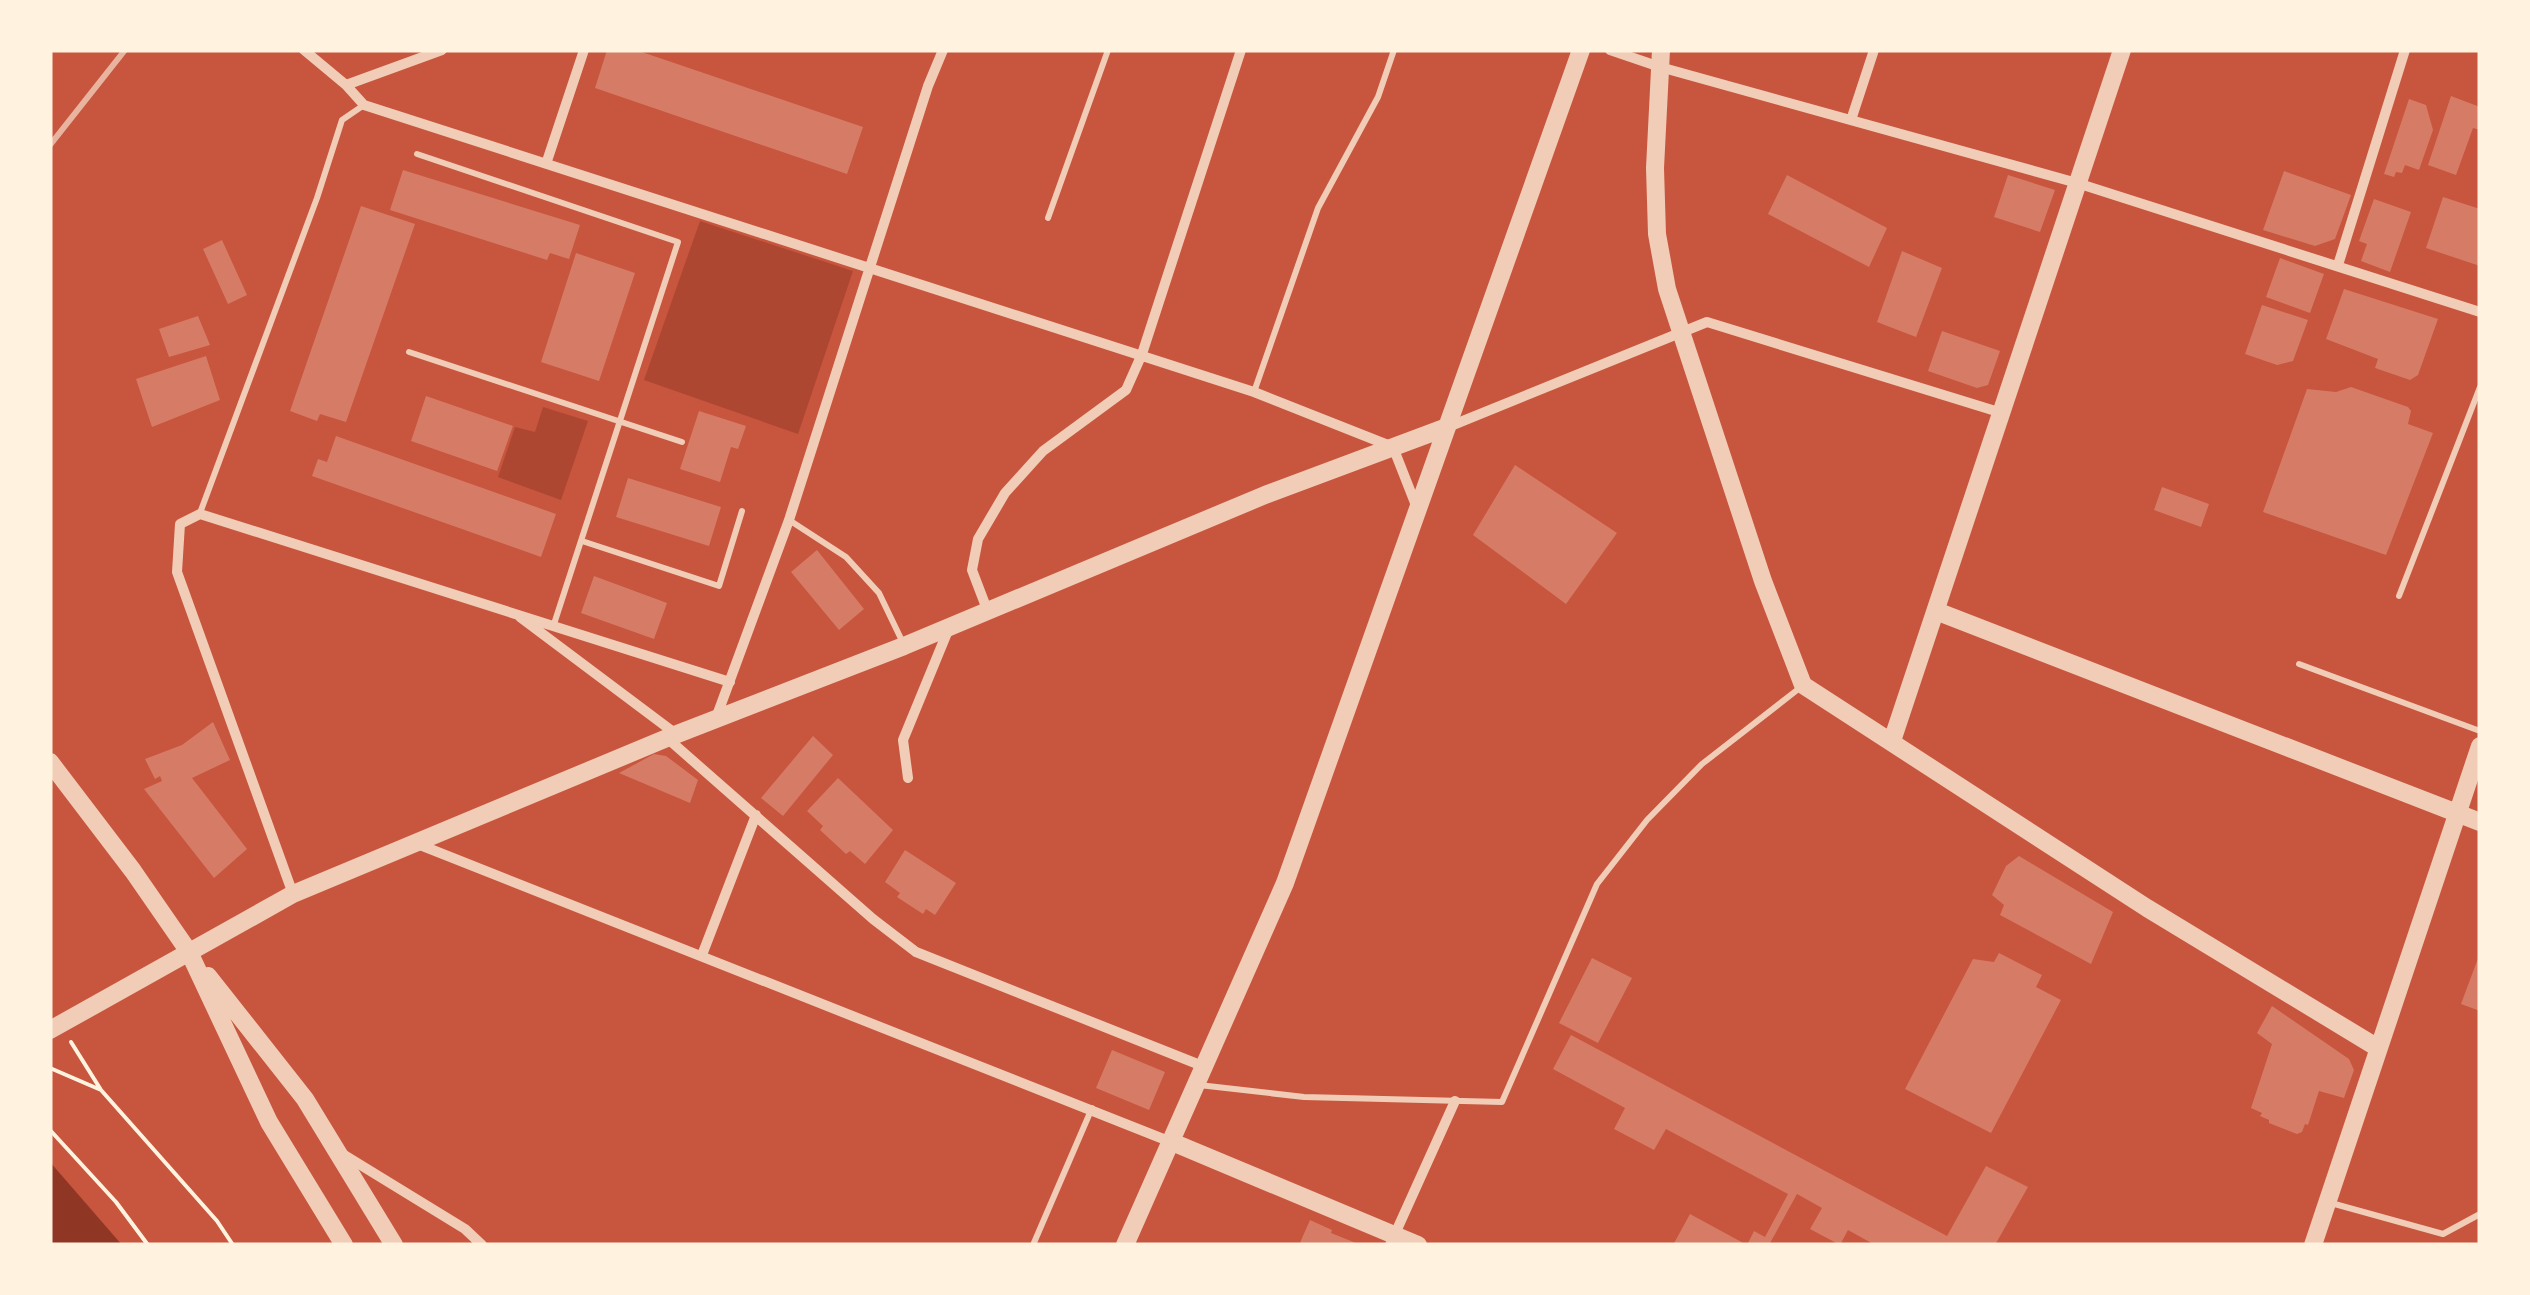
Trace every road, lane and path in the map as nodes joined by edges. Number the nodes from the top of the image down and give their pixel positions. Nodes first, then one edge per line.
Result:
1 (304, 50) edge
2 (442, 50) edge
3 (584, 50) edge
4 (943, 50) edge
5 (1108, 50) edge
6 (1241, 50) edge
7 (1394, 50) edge
8 (1582, 50) edge
9 (1610, 50) edge
10 (1874, 50) edge
11 (2122, 50) edge
12 (2405, 50) edge
13 (1660, 58) edge
14 (346, 85) junction
15 (364, 105) junction
16 (1851, 120) junction
17 (417, 154) dead end
18 (548, 162) junction
19 (2077, 183) junction
20 (1048, 218) dead end
21 (2338, 265) junction
22 (871, 267) junction
23 (2480, 312) edge
24 (1682, 334) junction
25 (409, 352) dead end
26 (1142, 354) junction
27 (2480, 387) edge
28 (1254, 392) junction
29 (2003, 413) junction
30 (621, 423) junction
31 (1447, 427) junction
32 (682, 442) dead end
33 (1393, 447) junction
34 (1417, 510) junction
35 (742, 511) dead end
36 (200, 514) junction
37 (789, 520) junction
38 (582, 541) junction
39 (2399, 596) dead end
40 (1936, 611) junction
41 (988, 612) junction
42 (515, 613) junction
43 (554, 624) junction
44 (950, 627) junction
45 (904, 646) junction
46 (2299, 664) dead end
47 (730, 682) junction
48 (1804, 685) junction
49 (716, 718) junction
50 (2480, 731) edge
51 (672, 736) junction
52 (1892, 741) junction
53 (2480, 746) edge
54 (50, 762) edge
55 (908, 778) dead end
56 (2458, 814) junction
57 (756, 815) junction
58 (2480, 822) edge
59 (416, 843) junction
60 (292, 894) junction
61 (189, 952) junction
62 (702, 955) junction
63 (55, 1027) edge
64 (2378, 1048) junction
65 (50, 1068) edge
66 (1202, 1076) junction
67 (101, 1090) junction
68 (1455, 1101) junction
69 (1092, 1108) junction
70 (50, 1130) edge
71 (1172, 1142) junction
72 (336, 1149) junction
73 (2328, 1202) junction
74 (2480, 1214) edge
75 (1392, 1240) edge
76 (148, 1245) edge
77 (233, 1245) edge
78 (344, 1245) edge
79 (394, 1245) edge
80 (482, 1245) edge
81 (1033, 1245) edge
82 (1124, 1245) edge
83 (1418, 1245) edge
84 (2313, 1245) edge

1 - 14 street
2 - 14 street
3 - 18 street
4 - 22 street
5 - 20 lane
6 - 26 street
7 - 28 lane
8 - 31 street
9 - 13 street
10 - 16 street
11 - 19 street
12 - 21 street
13 - 16 street
13 - 24 street
14 - 15 street
15 - 18 street
15 - 36 lane
16 - 19 street
17 - 30 lane
18 - 22 street
19 - 21 street
19 - 29 street
21 - 23 street
22 - 26 street
22 - 37 street
24 - 29 street
24 - 31 street
24 - 48 street
25 - 30 lane
26 - 28 street
26 - 41 street
27 - 39 lane
28 - 33 street
29 - 40 street
30 - 32 lane
30 - 38 lane
31 - 33 street
31 - 34 street
33 - 34 street
33 - 41 street
34 - 66 street
35 - 38 lane
36 - 42 street
36 - 60 street
37 - 45 lane
37 - 47 street
38 - 43 lane
40 - 52 street
40 - 56 street
41 - 44 street
42 - 43 street
42 - 51 street
43 - 47 street
44 - 45 street
44 - 55 street
45 - 49 street
46 - 50 lane
47 - 49 street
48 - 52 street
48 - 68 lane
49 - 51 street
51 - 57 street
51 - 59 street
52 - 64 street
53 - 56 street
54 - 61 street
56 - 58 street
56 - 64 street
57 - 62 street
57 - 66 street
59 - 60 street
59 - 62 street
60 - 61 street
61 - 63 street
61 - 72 street
61 - 78 street
62 - 69 street
63 - 67 path
64 - 73 street
65 - 67 path
66 - 68 lane
66 - 71 street
67 - 77 path
68 - 75 street
69 - 71 street
69 - 81 lane
70 - 76 path
71 - 75 street
71 - 82 street
72 - 79 street
72 - 80 street
73 - 74 lane
73 - 84 street
75 - 83 street

